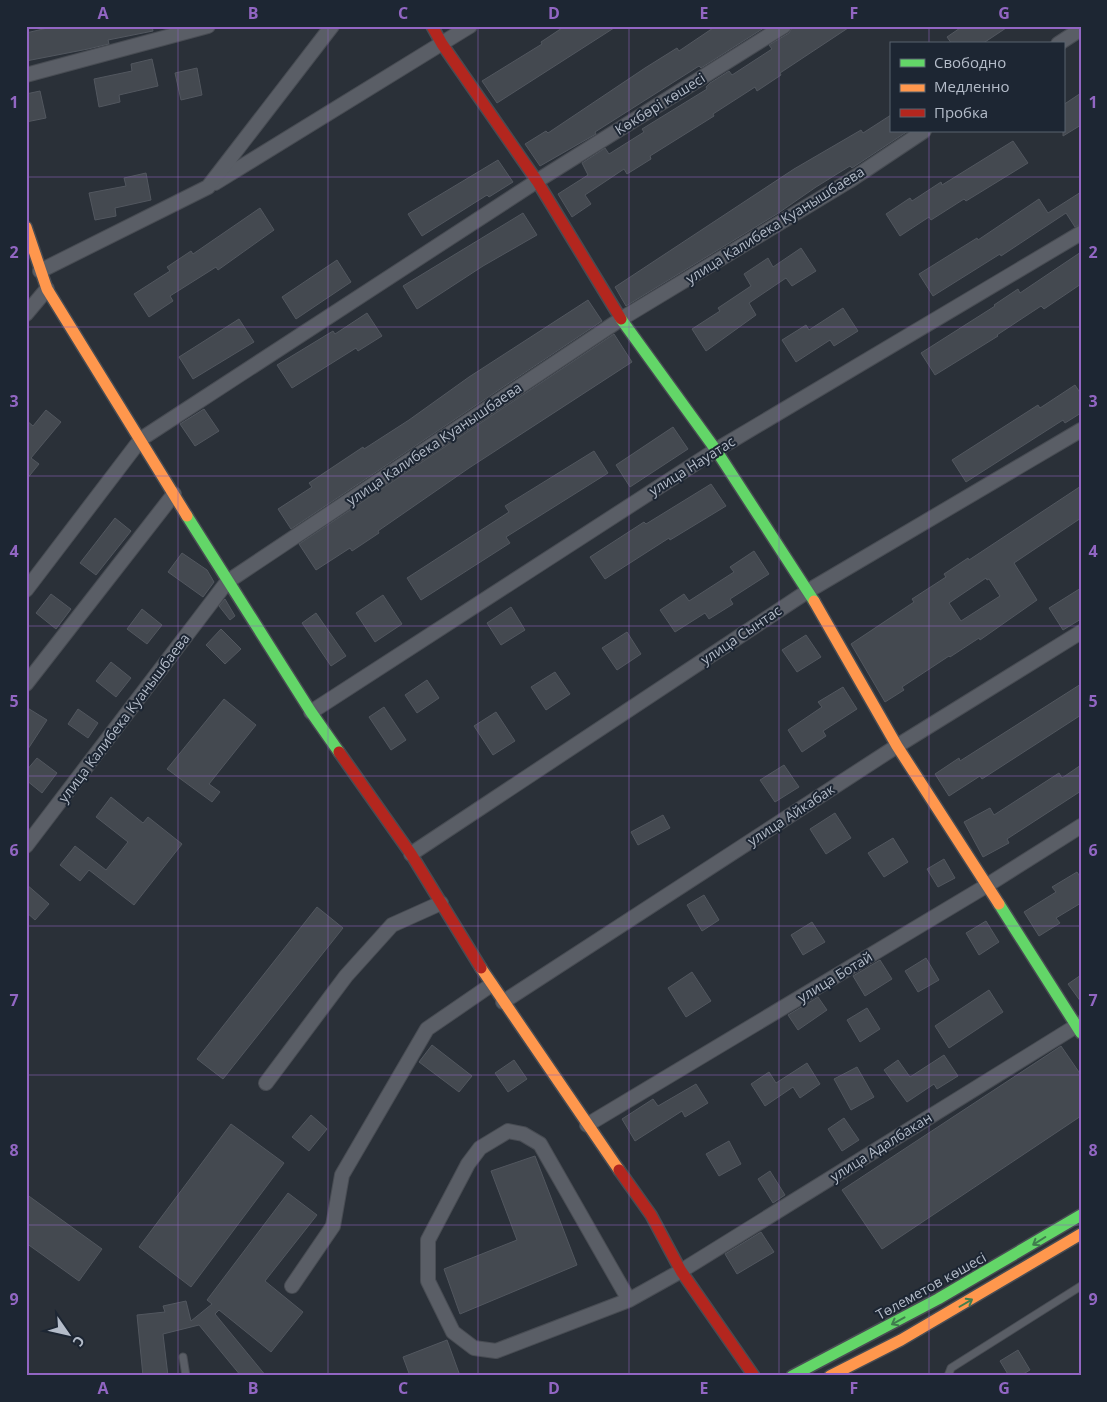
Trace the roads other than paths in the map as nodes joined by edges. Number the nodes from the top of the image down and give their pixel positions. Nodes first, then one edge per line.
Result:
1 (208, 26) edge
2 (332, 26) edge
3 (432, 26) edge
4 (470, 26) edge
5 (784, 26) edge
6 (1081, 29) edge
7 (1061, 42) edge
8 (442, 44) junction
9 (26, 75) edge
10 (922, 132) edge
11 (537, 181) junction
12 (208, 188) junction
13 (26, 227) edge
14 (1081, 233) edge
15 (31, 258) edge
16 (40, 270) junction
17 (47, 289) junction
18 (26, 314) edge
19 (621, 319) junction
20 (1081, 430) edge
21 (141, 439) junction
22 (716, 450) junction
23 (174, 494) junction
24 (227, 582) junction
25 (26, 590) edge
26 (808, 591) junction
27 (1081, 632) edge
28 (26, 684) edge
29 (311, 712) junction
30 (897, 746) junction
31 (1081, 826) edge
32 (26, 846) edge
33 (411, 854) junction
34 (986, 886) junction
35 (441, 903) junction
36 (491, 985) junction
37 (503, 1002) junction
38 (1079, 1028) edge
39 (266, 1083) dead end
40 (587, 1125) junction
41 (1081, 1215) edge
42 (1081, 1234) edge
43 (681, 1271) junction
44 (292, 1286) dead end
45 (1081, 1286) edge
46 (630, 1300) junction
47 (183, 1357) dead end
48 (186, 1376) edge
49 (754, 1376) edge
50 (792, 1376) edge
51 (830, 1376) edge
52 (948, 1376) edge

1 - 9 street
2 - 12 street
3 - 8 street
4 - 8 street
5 - 11 street, Көкбөрі көшесі
6 - 7 street
8 - 11 street
8 - 12 street
10 - 19 street, улица Калибека Куанышбаева
11 - 19 street
11 - 21 street, Көкбөрі көшесі
12 - 16 street
13 - 15 street
14 - 22 street, улица Науатас
15 - 16 street
16 - 17 street
17 - 18 street
17 - 21 street
19 - 22 street
19 - 24 street, улица Калибека Куанышбаева
20 - 26 street, улица Сынтас
21 - 23 street
21 - 25 street, Көкбөрі көшесі
22 - 26 street
22 - 29 street, улица Науатас
23 - 24 street
23 - 28 street
24 - 29 street
24 - 32 street, улица Калибека Куанышбаева
26 - 30 street
26 - 33 street, улица Сынтас
27 - 30 street, улица Айкабак
29 - 33 street
30 - 34 street
30 - 37 street, улица Айкабак
31 - 34 street, улица Ботай
33 - 35 street
34 - 38 street
34 - 40 street, улица Ботай
35 - 36 street
35 - 39 street
36 - 37 street
36 - 44 street
37 - 40 street
38 - 43 street, улица Адалбакан
40 - 43 street
41 -> 50 street, Төлеметов көшесі
51 -> 42 street
43 - 46 street, улица Адалбакан
43 - 49 street
45 - 52 lane
46 - 46 street, улица Адалбакан
47 - 48 lane

